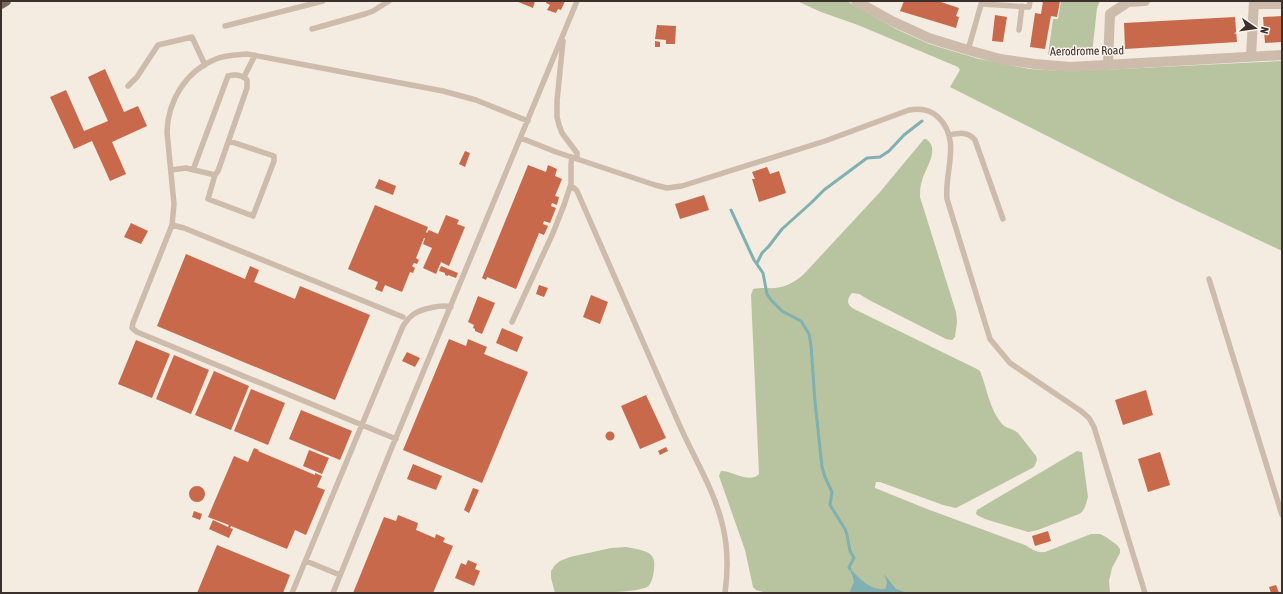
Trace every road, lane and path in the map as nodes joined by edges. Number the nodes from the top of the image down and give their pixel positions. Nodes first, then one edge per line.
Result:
1 (6, 1) edge
2 (323, 1) edge
3 (389, 1) edge
4 (577, 1) edge
5 (856, 1) edge
6 (1030, 1) edge
7 (1145, 1) edge
8 (1254, 2) edge
9 (1, 3) edge
10 (982, 3) edge
11 (1282, 4) edge
12 (1022, 6) junction
13 (224, 26) dead end
14 (312, 30) dead end
15 (1020, 30) dead end
16 (565, 31) junction
17 (968, 50) junction
18 (1282, 54) edge
19 (255, 55) junction
20 (1251, 56) junction
21 (1108, 64) junction
22 (204, 65) junction
23 (244, 77) junction
24 (128, 86) dead end
25 (528, 121) junction
26 (949, 136) junction
27 (521, 138) junction
28 (229, 141) junction
29 (575, 158) junction
30 (171, 170) junction
31 (193, 170) junction
32 (215, 175) junction
33 (570, 187) junction
34 (1003, 219) dead end
35 (172, 225) junction
36 (1209, 279) dead end
37 (451, 307) junction
38 (403, 317) dead end
39 (512, 322) dead end
40 (362, 425) junction
41 (396, 439) junction
42 (1282, 514) edge
43 (306, 561) junction
44 (340, 575) junction
45 (292, 593) edge
46 (333, 593) edge
47 (725, 593) edge
48 (1146, 593) edge

1 - 9 main road
2 - 13 lane
3 - 14 lane
4 - 16 lane
5 - 17 street, Aerodrome Road
6 - 12 lane
7 - 21 street
8 - 11 street
8 - 20 street
10 - 12 lane
10 - 17 lane
12 - 15 lane
16 - 25 lane
16 - 29 lane
17 - 21 street, Aerodrome Road
18 - 20 street, Aerodrome Road
19 - 22 lane
19 - 23 lane
19 - 25 lane
20 - 21 street, Aerodrome Road
22 - 24 lane
22 - 30 lane
23 - 28 lane
23 - 31 lane
25 - 27 lane
26 - 29 lane
26 - 34 lane
26 - 48 lane
27 - 29 lane
27 - 37 lane
28 - 32 lane
28 - 32 lane
29 - 33 lane
30 - 31 lane
30 - 35 lane
31 - 32 lane
33 - 39 lane
33 - 47 lane
35 - 38 lane
35 - 40 lane
36 - 42 lane
37 - 40 lane
37 - 41 lane
40 - 41 lane
40 - 43 lane
41 - 44 lane
43 - 44 lane
43 - 45 lane
44 - 46 lane

